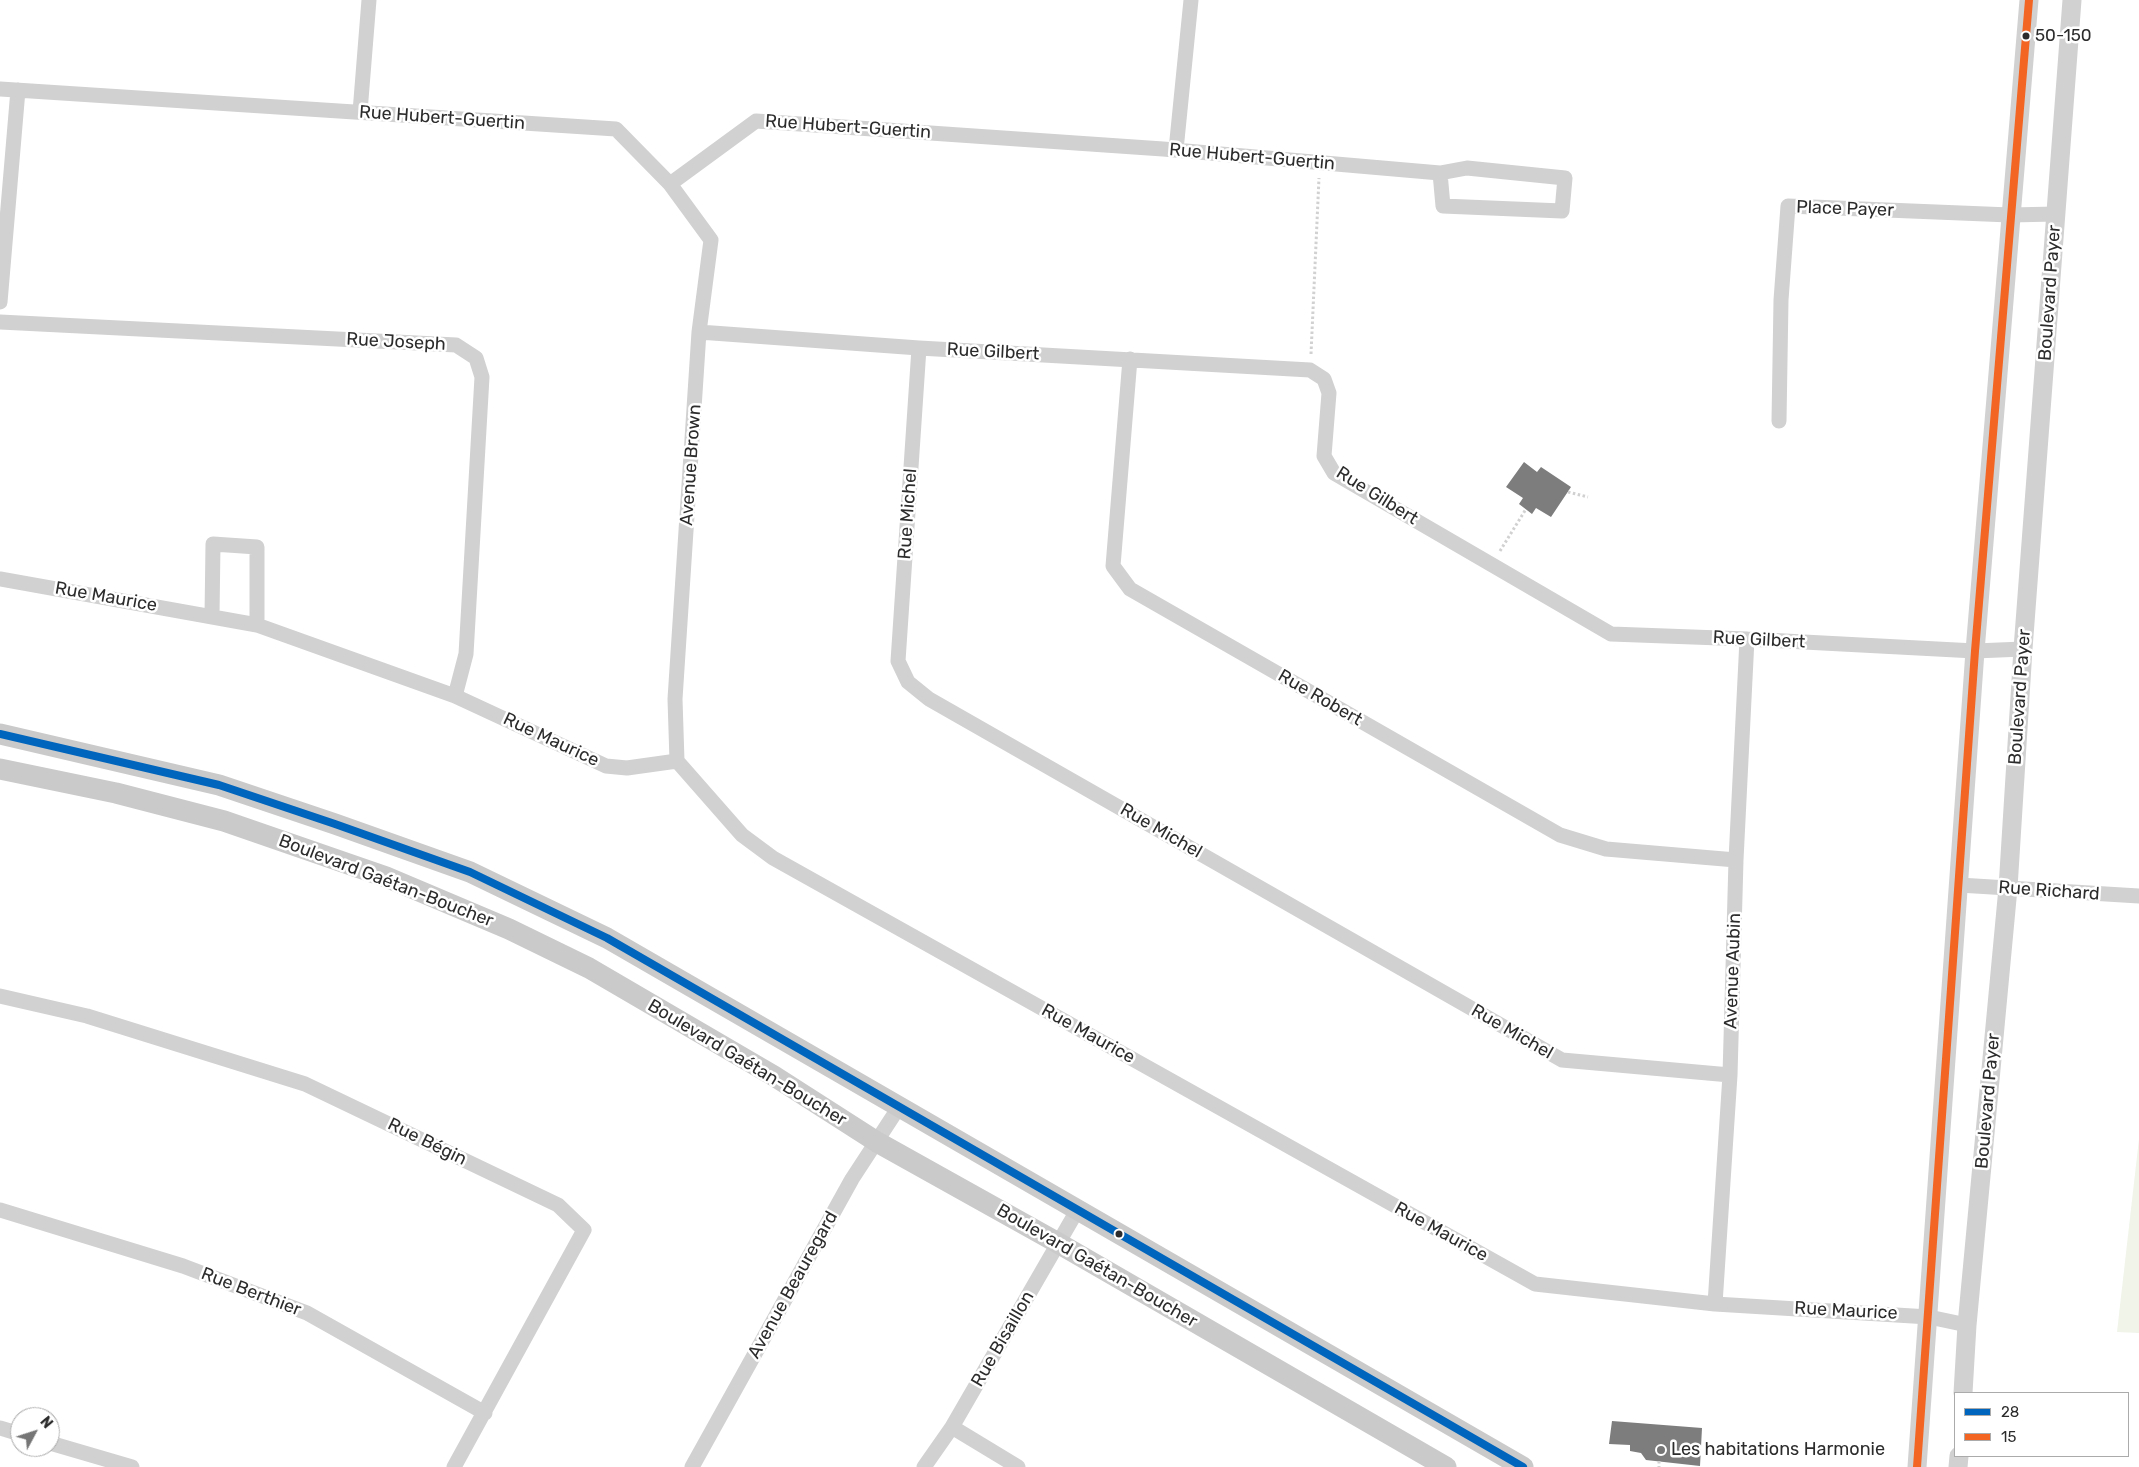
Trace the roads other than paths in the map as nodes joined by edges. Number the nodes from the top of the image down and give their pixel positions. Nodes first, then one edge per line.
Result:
1 (369, 0) edge
2 (1190, 0) edge
3 (2029, 0) edge
4 (2072, 0) edge
5 (0, 89) edge
6 (18, 90) junction
7 (360, 112) junction
8 (1176, 150) junction
9 (1440, 173) junction
10 (670, 184) junction
11 (2056, 214) junction
12 (2010, 215) junction
13 (0, 302) edge
14 (0, 322) edge
15 (700, 332) junction
16 (919, 348) junction
17 (1130, 359) junction
18 (1779, 421) dead end
19 (0, 579) edge
20 (212, 616) junction
21 (257, 625) junction
22 (1748, 639) junction
23 (2023, 649) junction
24 (1975, 651) junction
25 (455, 696) junction
26 (0, 734) edge
27 (678, 761) junction
28 (0, 769) edge
29 (1736, 860) junction
30 (1959, 886) junction
31 (2008, 888) junction
32 (2139, 896) edge
33 (0, 996) edge
34 (1730, 1075) junction
35 (900, 1107) junction
36 (876, 1142) junction
37 (1078, 1209) junction
38 (0, 1210) edge
39 (1058, 1243) junction
40 (1715, 1304) junction
41 (1929, 1317) junction
42 (1966, 1325) junction
43 (1963, 1392) edge
44 (485, 1413) junction
45 (952, 1427) junction
46 (60, 1446) edge
47 (132, 1467) edge
48 (454, 1467) edge
49 (692, 1467) edge
50 (924, 1467) edge
51 (1018, 1467) edge
52 (1446, 1467) edge
53 (1523, 1467) edge
54 (1917, 1467) edge

1 - 7 street
2 - 8 street
3 - 12 street
4 - 11 street, Boulevard Payer
5 - 6 street, Rue Hubert-Guertin
6 - 7 street, Rue Hubert-Guertin
6 - 13 street
7 - 10 street, Rue Hubert-Guertin
8 - 9 street, Rue Hubert-Guertin
8 - 10 street, Rue Hubert-Guertin
9 - 9 street, Rue Hubert-Guertin
10 - 15 street, Avenue Brown
11 - 12 street, Place Payer
11 - 23 street, Boulevard Payer
12 - 18 street, Place Payer
12 - 24 street
14 - 25 street, Rue Joseph
15 - 16 street, Rue Gilbert
15 - 27 street, Avenue Brown
16 - 17 street, Rue Gilbert
16 - 34 street, Rue Michel
17 - 22 street, Rue Gilbert
17 - 29 street, Rue Robert
19 - 20 street, Rue Maurice
20 - 21 street, Rue Maurice
20 - 21 street
21 - 25 street, Rue Maurice
22 - 24 street, Rue Gilbert
22 - 29 street, Avenue Aubin
23 - 24 street, Rue Gilbert
23 - 31 street, Boulevard Payer
24 - 30 street
25 - 27 street, Rue Maurice
26 - 35 main road, Boulevard Gaétan-Boucher
27 - 40 street, Rue Maurice
28 - 36 main road, Boulevard Gaétan-Boucher
29 - 34 street, Avenue Aubin
30 - 31 street, Rue Richard
30 - 41 street
31 - 32 street, Rue Richard
31 - 42 street, Boulevard Payer
33 - 44 street, Rue Bégin
34 - 40 street, Avenue Aubin
35 - 36 street, Avenue Beauregard
35 - 37 main road, Boulevard Gaétan-Boucher
36 - 39 main road, Boulevard Gaétan-Boucher
36 - 49 street, Avenue Beauregard
37 - 39 street, Rue Bisaillon
37 - 53 main road, Boulevard Gaétan-Boucher
38 - 44 street, Rue Berthier
39 - 45 street, Rue Bisaillon
39 - 52 main road, Boulevard Gaétan-Boucher
40 - 41 street, Rue Maurice
41 - 42 street, Rue Maurice
41 - 54 street
42 - 43 street, Boulevard Payer
44 - 48 street, Rue Bégin
45 - 50 street, Rue Bisaillon
45 - 51 street
46 - 47 street

